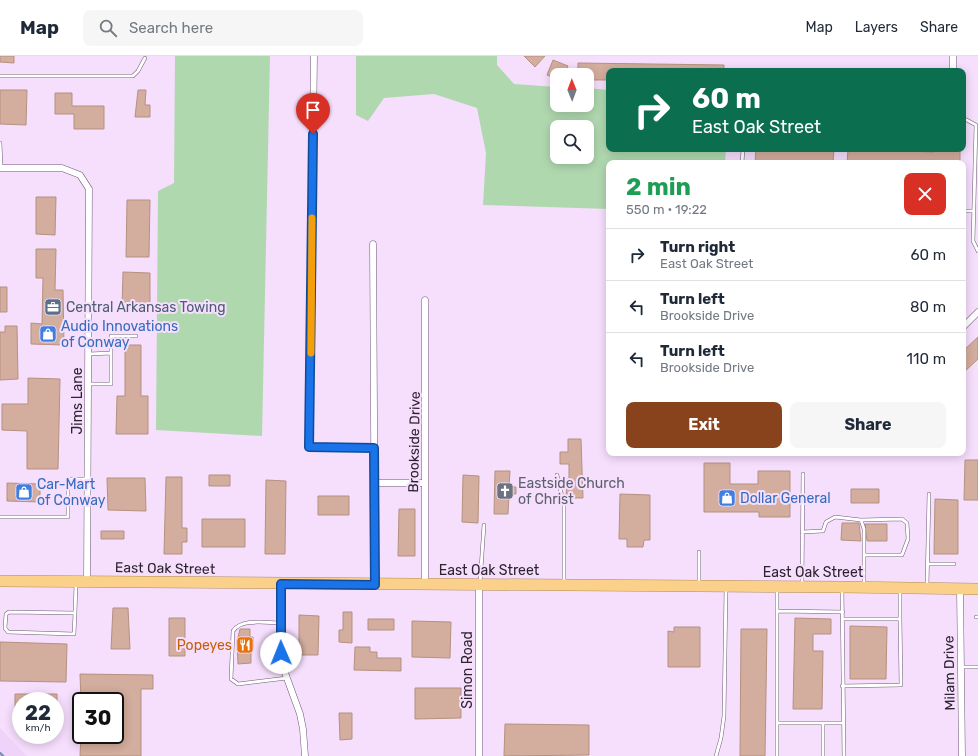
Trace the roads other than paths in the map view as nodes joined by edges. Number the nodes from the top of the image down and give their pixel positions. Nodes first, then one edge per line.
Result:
1 (314, 56) edge
2 (954, 56) edge
3 (145, 58) dead end
4 (954, 68) edge
5 (0, 76) edge
6 (966, 120) edge
7 (0, 143) edge
8 (0, 168) edge
9 (966, 211) edge
10 (974, 212) junction
11 (373, 244) dead end
12 (978, 251) edge
13 (425, 300) dead end
14 (978, 312) edge
15 (966, 324) edge
16 (136, 336) dead end
17 (111, 353) junction
18 (89, 354) junction
19 (89, 384) junction
20 (374, 448) junction
21 (804, 474) dead end
22 (557, 475) dead end
23 (89, 479) junction
24 (374, 483) junction
25 (425, 483) junction
26 (929, 494) dead end
27 (0, 517) edge
28 (861, 520) junction
29 (484, 525) dead end
30 (802, 532) junction
31 (699, 552) dead end
32 (864, 555) junction
33 (927, 564) junction
34 (954, 564) dead end
35 (0, 581) edge
36 (82, 582) junction
37 (281, 584) junction
38 (479, 584) junction
39 (375, 585) junction
40 (425, 585) junction
41 (564, 585) junction
42 (699, 586) junction
43 (726, 586) junction
44 (802, 586) junction
45 (842, 586) junction
46 (777, 587) junction
47 (864, 587) junction
48 (900, 588) junction
49 (927, 588) junction
50 (960, 589) junction
51 (978, 589) edge
52 (777, 611) junction
53 (843, 612) junction
54 (75, 613) junction
55 (900, 619) junction
56 (843, 620) junction
57 (281, 623) junction
58 (961, 667) junction
59 (978, 667) edge
60 (287, 678) junction
61 (842, 686) junction
62 (776, 723) junction
63 (823, 723) junction
64 (843, 723) junction
65 (305, 756) edge
66 (479, 756) edge
67 (716, 756) edge
68 (777, 756) edge
69 (823, 756) edge
70 (844, 756) edge
71 (962, 756) edge

1 - 20 street
2 - 4 street
3 - 5 lane
6 - 10 lane
7 - 8 lane
8 - 18 street, Jims Lane
9 - 10 lane
10 - 12 lane
11 - 20 street
13 - 25 street, Brookside Drive
14 - 15 street
16 - 17 lane
17 - 18 lane
17 - 19 lane
18 - 19 street, Jims Lane
19 - 23 street, Jims Lane
20 - 24 street
21 - 30 lane
22 - 41 lane
23 - 27 lane
23 - 36 street, Jims Lane
24 - 25 street
24 - 39 street
25 - 40 street, Brookside Drive
26 - 33 lane
28 - 30 lane
28 - 32 lane
28 - 32 lane
29 - 38 lane
30 - 44 lane
31 - 42 lane
32 - 47 lane
33 - 34 lane
33 - 49 lane
35 - 36 highway, East Oak Street
36 - 37 highway, East Oak Street
36 - 54 lane
37 - 39 highway, East Oak Street
37 - 57 street
38 - 40 highway, East Oak Street
38 - 41 highway, East Oak Street
38 - 66 street, Simon Road
39 - 40 highway, East Oak Street
41 - 42 highway, East Oak Street
42 - 43 highway, East Oak Street
43 - 46 highway, East Oak Street
43 - 67 lane
44 - 45 highway, East Oak Street
44 - 46 highway, East Oak Street
45 - 47 highway, East Oak Street
45 - 53 lane
46 - 52 lane
47 - 48 highway, East Oak Street
48 - 49 highway, East Oak Street
48 - 55 lane
49 - 50 highway, East Oak Street
50 - 51 highway, East Oak Street
50 - 58 street, Milam Drive
52 - 53 lane
52 - 62 lane
53 - 56 lane
54 - 54 lane
55 - 56 lane
55 - 61 lane
56 - 61 lane
57 - 60 street
57 - 60 lane
58 - 59 lane
58 - 71 street, Milam Drive
60 - 65 street
61 - 64 lane
62 - 63 lane
62 - 68 lane
63 - 64 lane
63 - 69 lane
64 - 70 lane

